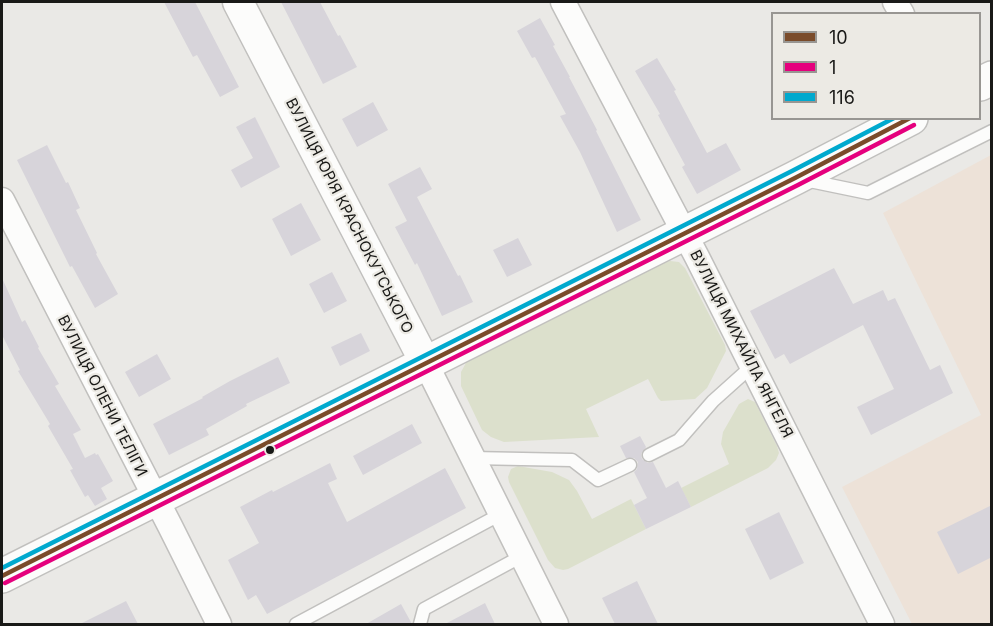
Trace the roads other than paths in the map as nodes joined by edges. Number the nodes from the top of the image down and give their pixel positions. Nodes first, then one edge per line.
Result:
1 (238, 2) edge
2 (563, 2) edge
3 (907, 120) edge
4 (992, 132) edge
5 (795, 178) junction
6 (2, 200) edge
7 (684, 233) junction
8 (426, 364) junction
9 (752, 366) junction
10 (649, 455) dead end
11 (472, 458) junction
12 (630, 465) dead end
13 (155, 499) junction
14 (501, 514) junction
15 (522, 556) junction
16 (2, 576) edge
17 (219, 624) edge
18 (296, 624) edge
19 (420, 624) edge
20 (556, 624) edge
21 (882, 624) edge

1 - 8 street, ВУЛИЦЯ ЮРІЯ КРАСНОКУТСЬКОГО
2 - 7 street, ВУЛИЦЯ МИХАЙЛА ЯНГЕЛЯ
3 - 5 main road
4 - 5 lane
5 - 7 main road
6 - 13 street, ВУЛИЦЯ ОЛЕНИ ТЕЛІГИ
7 - 8 main road
7 - 9 street, ВУЛИЦЯ МИХАЙЛА ЯНГЕЛЯ
8 - 11 street, ВУЛИЦЯ ЮРІЯ КРАСНОКУТСЬКОГО
8 - 13 main road
9 - 10 lane
9 - 21 street, ВУЛИЦЯ МИХАЙЛА ЯНГЕЛЯ
11 - 12 lane
11 - 14 street, ВУЛИЦЯ ЮРІЯ КРАСНОКУТСЬКОГО
13 - 16 main road
13 - 17 street, ВУЛИЦЯ ОЛЕНИ ТЕЛІГИ
14 - 15 street, ВУЛИЦЯ ЮРІЯ КРАСНОКУТСЬКОГО
14 - 18 lane
15 - 19 lane
15 - 20 street, ВУЛИЦЯ ЮРІЯ КРАСНОКУТСЬКОГО

